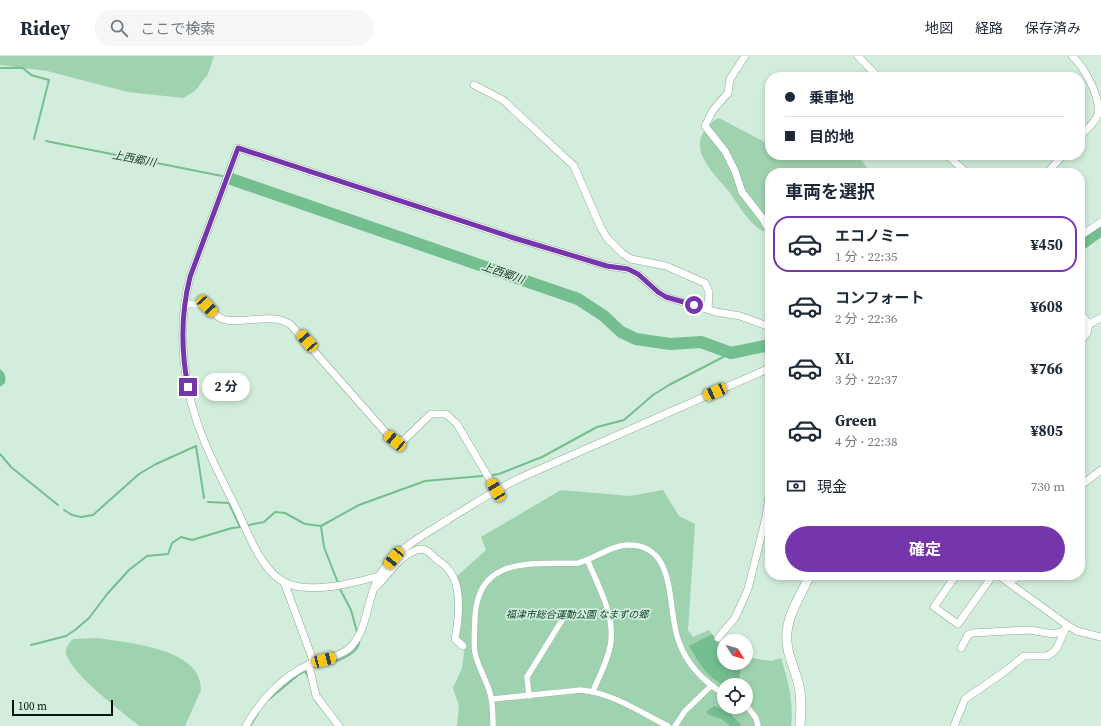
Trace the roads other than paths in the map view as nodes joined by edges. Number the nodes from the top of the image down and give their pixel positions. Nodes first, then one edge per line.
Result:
1 (745, 56) edge
2 (858, 56) edge
3 (1072, 56) edge
4 (873, 72) edge
5 (474, 85) dead end
6 (1099, 106) edge
7 (1085, 130) edge
8 (953, 160) edge
9 (1059, 160) edge
10 (961, 168) edge
11 (1051, 168) edge
12 (1101, 222) edge
13 (765, 223) edge
14 (1085, 233) edge
15 (185, 304) junction
16 (708, 309) junction
17 (1101, 318) edge
18 (1085, 319) edge
19 (1089, 324) junction
20 (765, 325) edge
21 (1085, 336) edge
22 (765, 370) edge
23 (1101, 470) edge
24 (1085, 482) edge
25 (496, 490) junction
26 (765, 521) edge
27 (588, 561) junction
28 (379, 576) junction
29 (808, 580) edge
30 (953, 580) edge
31 (989, 580) edge
32 (1005, 580) edge
33 (1012, 580) edge
34 (284, 582) junction
35 (1008, 582) junction
36 (374, 590) junction
37 (567, 612) dead end
38 (1067, 625) junction
39 (1063, 631) junction
40 (721, 634) edge
41 (1101, 637) edge
42 (463, 646) dead end
43 (961, 648) dead end
44 (311, 664) junction
45 (711, 686) junction
46 (717, 690) edge
47 (593, 691) junction
48 (529, 696) junction
49 (492, 700) junction
50 (753, 714) edge
51 (246, 726) edge
52 (339, 726) edge
53 (493, 726) edge
54 (668, 726) edge
55 (675, 726) edge
56 (758, 726) edge
57 (800, 726) edge
58 (954, 726) edge

1 - 13 street
2 - 4 street
3 - 6 street
5 - 16 street
6 - 7 street
8 - 10 street
9 - 11 street
12 - 14 street
15 - 16 street
15 - 25 street
15 - 34 street
16 - 20 street
17 - 19 street
18 - 19 street
19 - 21 street
22 - 25 street
23 - 24 street
25 - 28 street
26 - 40 street
27 - 45 street
27 - 47 street
27 - 49 street
28 - 34 street
28 - 36 street
29 - 57 street
30 - 31 street
32 - 35 street
33 - 35 street
34 - 44 street
35 - 38 street
36 - 42 street
36 - 44 street
37 - 48 street
38 - 39 street
38 - 41 street
39 - 43 street
39 - 58 street
44 - 51 street
44 - 52 street
45 - 46 street
45 - 55 street
47 - 48 street
47 - 54 street
48 - 49 street
49 - 53 street
50 - 56 street

